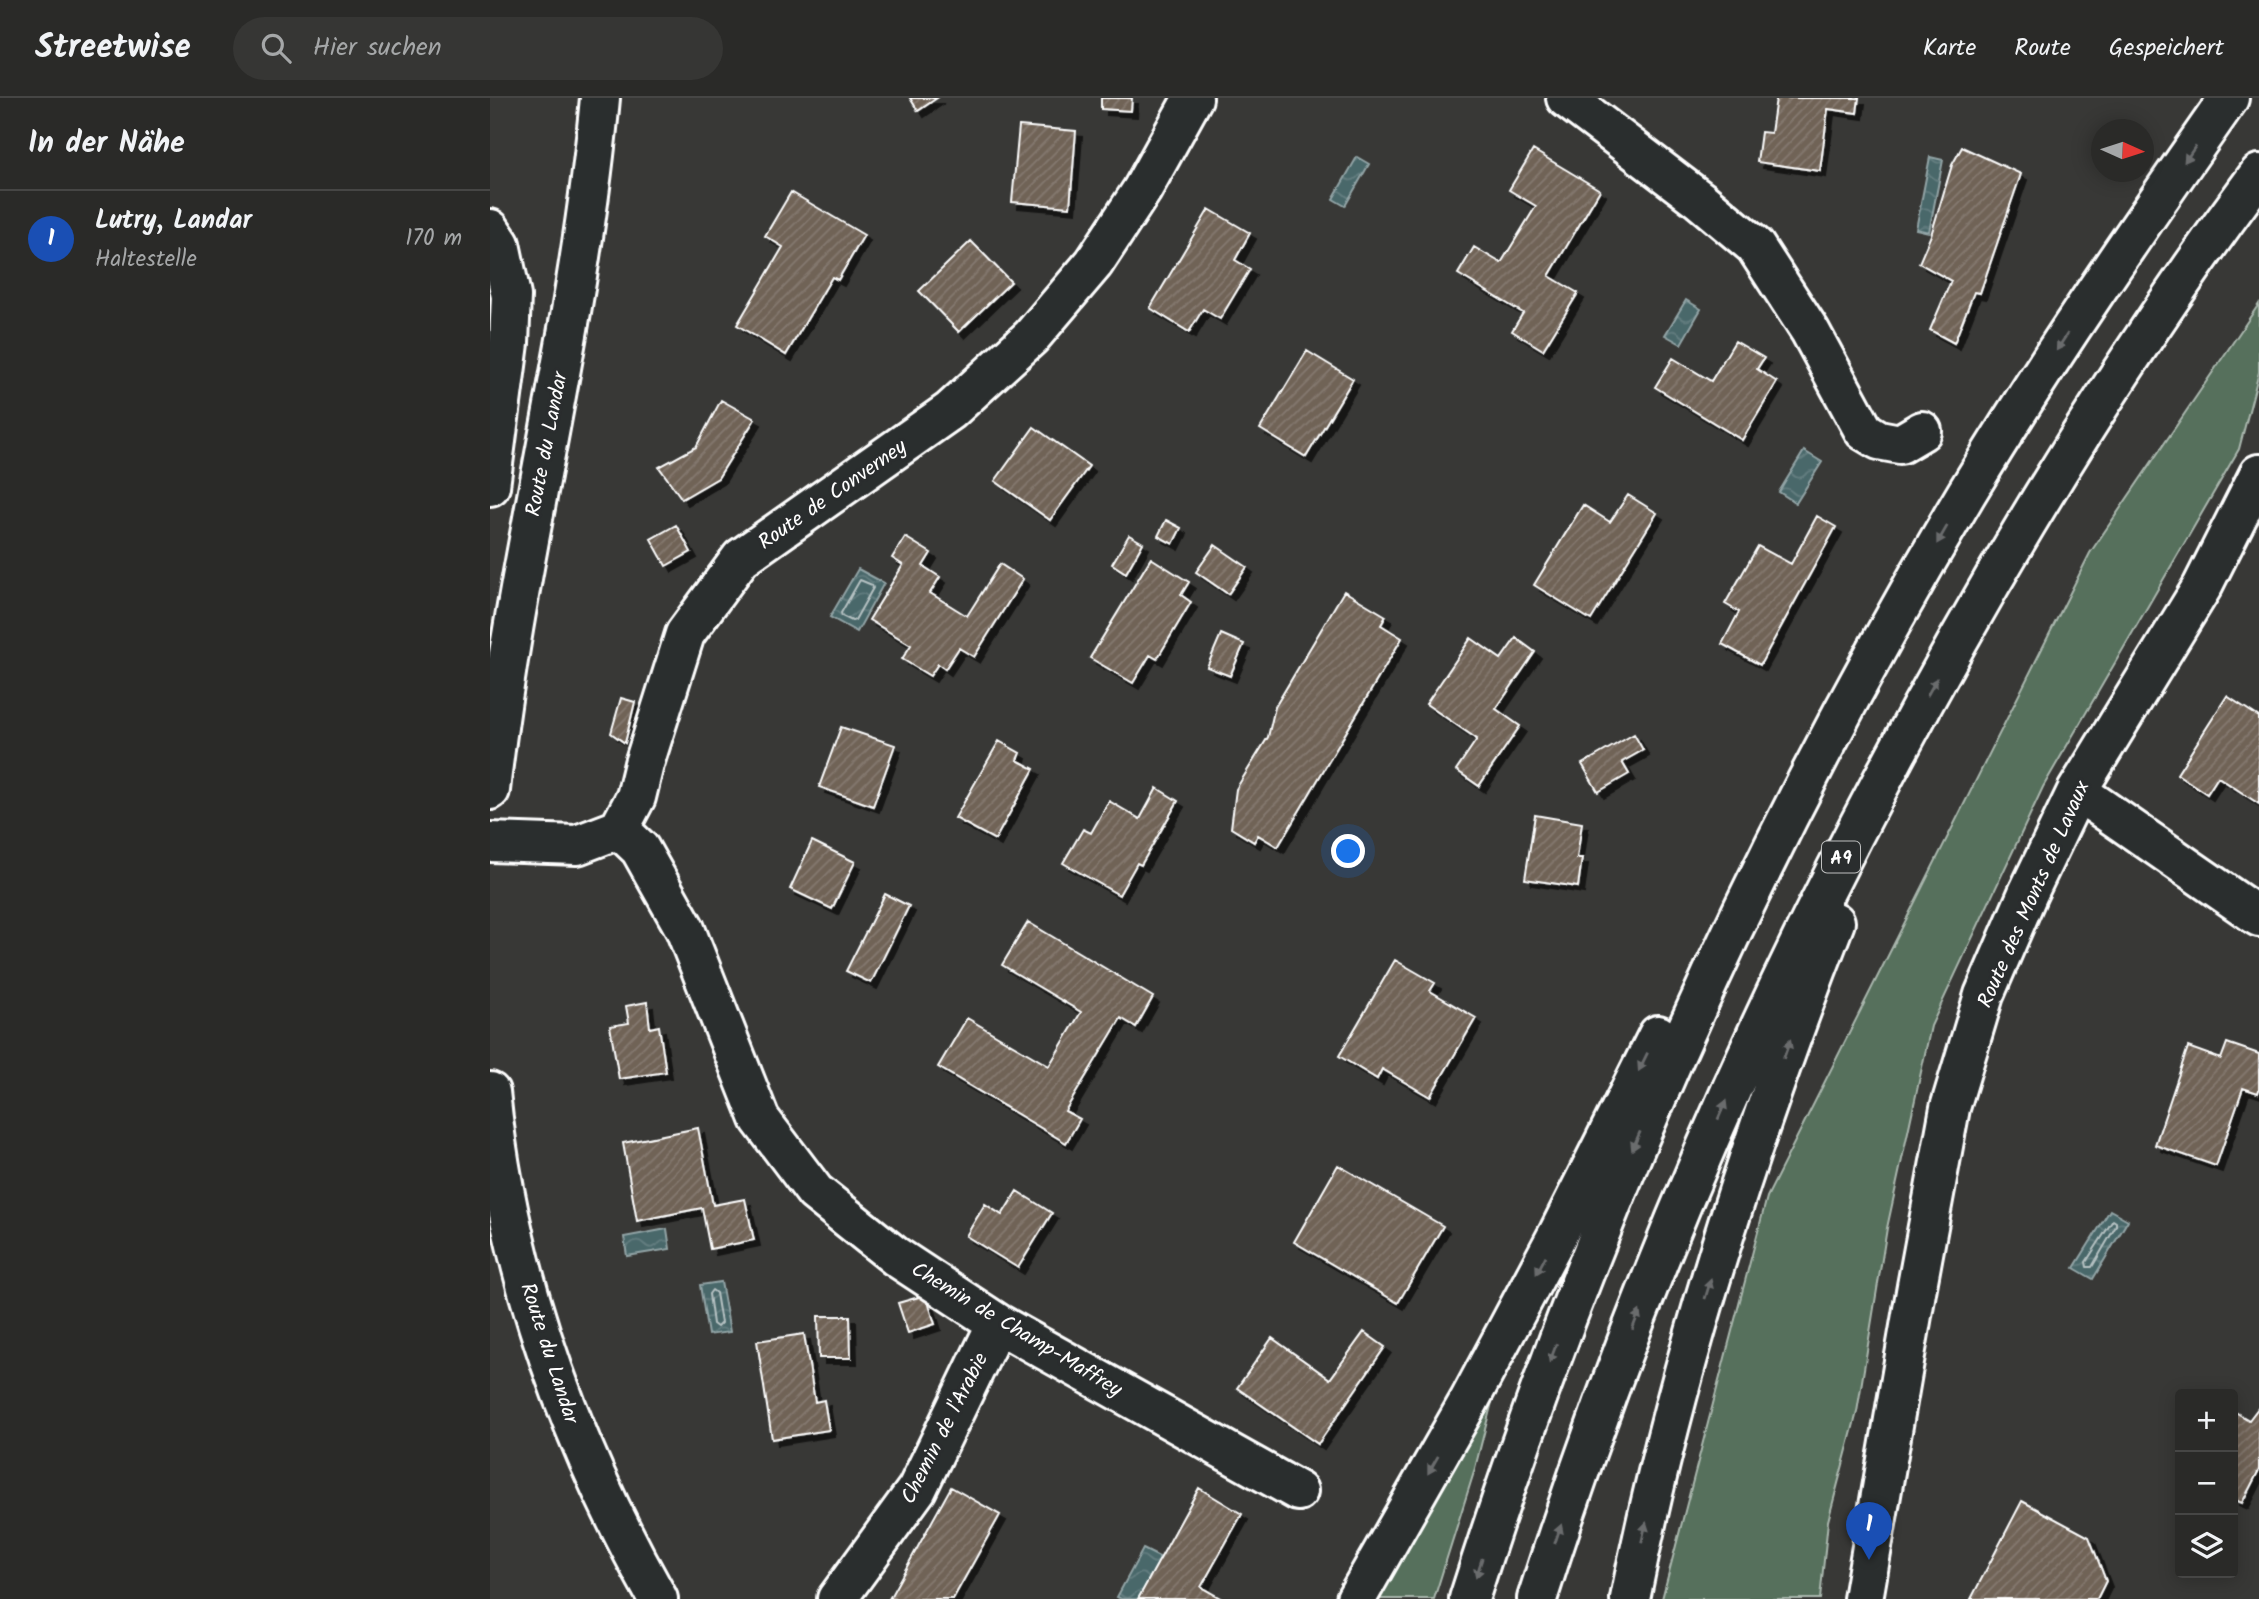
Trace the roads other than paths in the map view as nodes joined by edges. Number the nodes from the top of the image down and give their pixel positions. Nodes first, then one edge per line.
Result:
1 (600, 98) edge
2 (1193, 98) edge
3 (1566, 98) edge
4 (2229, 98) edge
5 (2259, 174) edge
6 (490, 229) edge
7 (1922, 431) dead end
8 (2259, 474) edge
9 (490, 486) edge
10 (1910, 727) junction
11 (1824, 748) junction
12 (490, 790) edge
13 (2077, 792) junction
14 (620, 829) junction
15 (490, 842) edge
16 (2259, 917) edge
17 (490, 1092) edge
18 (997, 1322) junction
19 (1298, 1491) dead end
20 (658, 1599) edge
21 (837, 1599) edge
22 (1356, 1599) edge
23 (1469, 1599) edge
24 (1537, 1599) edge
25 (1630, 1599) edge
26 (1863, 1599) edge

1 - 12 main road, Route du Landar
2 - 14 main road, Route de Converney
3 - 7 main road
4 -> 11 main road
10 -> 5 main road, A9
6 - 9 main road
8 - 13 main road, Route des Monts de Lavaux
24 -> 10 main road, A9
25 -> 10 main road
11 -> 22 main road
11 -> 23 main road
13 - 16 main road
13 - 26 main road, Route des Monts de Lavaux
14 - 15 main road
14 - 18 main road, Chemin de Champ-Maffrey
17 - 20 main road, Route du Landar
18 - 19 main road, Chemin de Champ-Maffrey
18 - 21 main road, Chemin de l'Arabie

